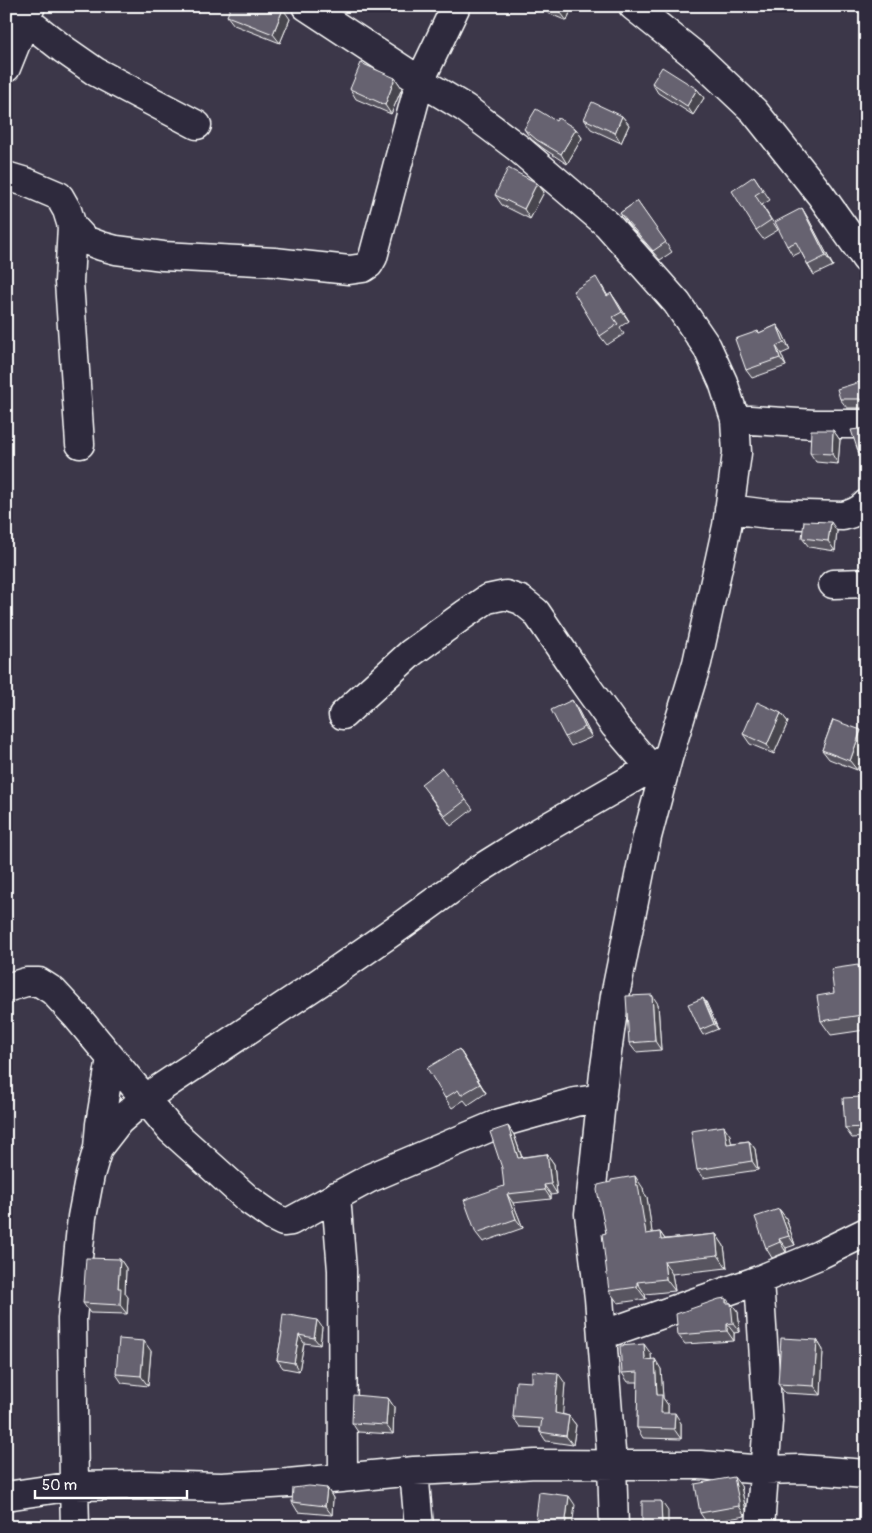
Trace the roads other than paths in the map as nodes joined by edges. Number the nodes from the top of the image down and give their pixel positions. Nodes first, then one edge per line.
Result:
1 (306, 6) edge
2 (456, 6) edge
3 (633, 6) edge
4 (22, 11) edge
5 (6, 68) edge
6 (420, 81) junction
7 (197, 125) dead end
8 (6, 176) edge
9 (72, 226) junction
10 (866, 260) edge
11 (735, 419) junction
12 (866, 424) edge
13 (80, 444) dead end
14 (866, 504) edge
15 (729, 509) junction
16 (866, 583) edge
17 (834, 584) dead end
18 (343, 715) dead end
19 (660, 763) junction
20 (6, 988) edge
21 (112, 1058) junction
22 (602, 1098) junction
23 (144, 1099) junction
24 (98, 1148) junction
25 (336, 1196) junction
26 (866, 1232) edge
27 (759, 1280) junction
28 (602, 1335) junction
29 (612, 1464) junction
30 (765, 1470) junction
31 (414, 1471) junction
32 (866, 1474) edge
33 (343, 1478) junction
34 (74, 1486) junction
35 (6, 1496) edge
36 (76, 1527) edge
37 (419, 1527) edge
38 (614, 1527) edge
39 (760, 1527) edge

1 - 6 street
2 - 6 street
3 - 10 street
4 - 5 street
4 - 7 street
6 - 9 street
6 - 11 street
8 - 9 street
9 - 13 street
11 - 12 street
11 - 15 street
14 - 15 street
15 - 19 street
16 - 17 street
18 - 19 street
19 - 22 street
19 - 23 street
20 - 21 street
21 - 23 street
21 - 24 street
22 - 25 street
22 - 28 street
23 - 24 street
23 - 25 street
24 - 34 street
25 - 33 street
26 - 27 street
27 - 28 street
27 - 30 street
28 - 29 street
29 - 30 street
29 - 31 street
29 - 38 street
30 - 32 street
30 - 39 street
31 - 33 street
31 - 37 street
33 - 34 street
34 - 35 street
34 - 36 street

